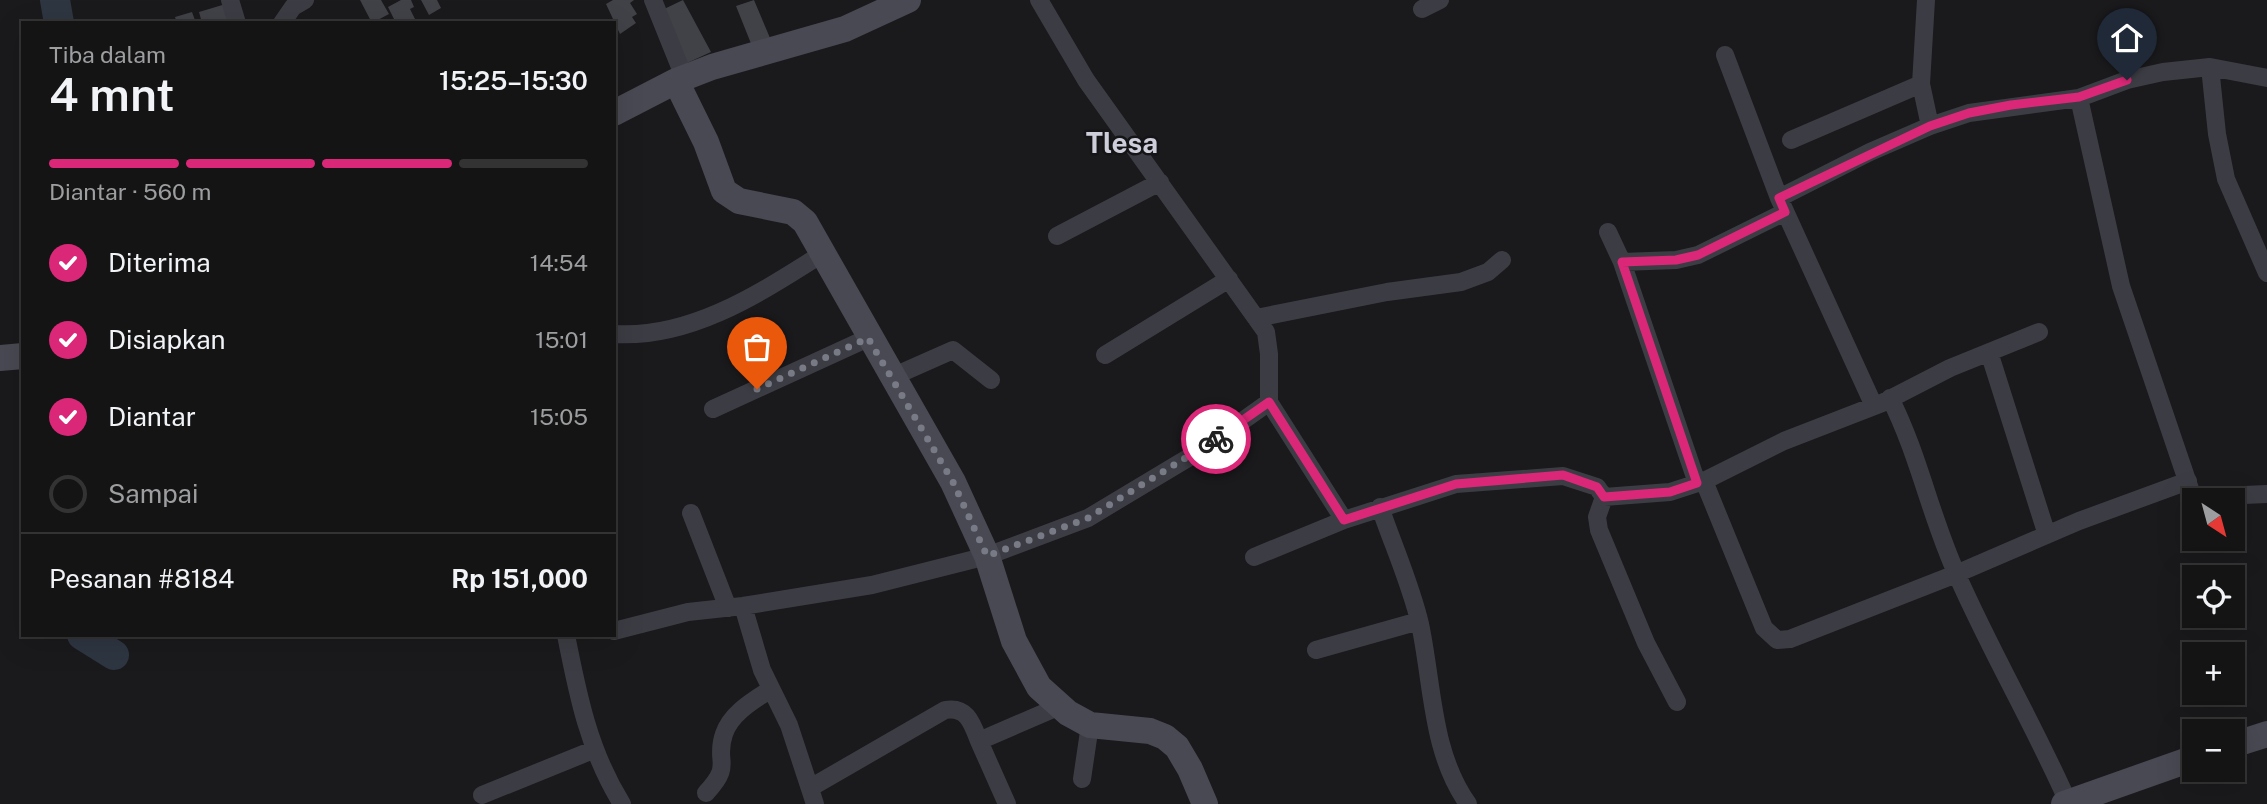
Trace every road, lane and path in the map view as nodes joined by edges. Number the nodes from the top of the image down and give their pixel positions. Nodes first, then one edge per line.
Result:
1 (230, 0) edge
2 (305, 0) edge
3 (653, 0) edge
4 (908, 0) edge
5 (1039, 0) edge
6 (1440, 0) edge
7 (1926, 0) edge
8 (1422, 9) dead end
9 (236, 21) edge
10 (283, 21) edge
11 (1726, 55) dead end
12 (2210, 67) junction
13 (2267, 78) edge
14 (680, 79) junction
15 (1921, 84) junction
16 (2079, 97) junction
17 (616, 112) edge
18 (1930, 126) junction
19 (1791, 140) dead end
20 (1160, 182) junction
21 (1782, 205) junction
22 (1608, 232) dead end
23 (1057, 236) dead end
24 (822, 254) junction
25 (1502, 260) dead end
26 (1622, 262) junction
27 (2267, 273) edge
28 (1229, 279) junction
29 (1256, 318) junction
30 (2039, 332) dead end
31 (616, 334) edge
32 (868, 338) junction
33 (1989, 352) junction
34 (1105, 355) dead end
35 (21, 356) edge
36 (0, 358) edge
37 (892, 377) junction
38 (991, 380) dead end
39 (1269, 402) junction
40 (1882, 402) junction
41 (713, 409) dead end
42 (2188, 481) junction
43 (1700, 482) junction
44 (2267, 494) edge
45 (1604, 497) junction
46 (1380, 507) junction
47 (691, 513) dead end
48 (1344, 520) junction
49 (2047, 535) junction
50 (987, 556) junction
51 (1254, 557) dead end
52 (1956, 574) junction
53 (736, 607) junction
54 (1419, 621) junction
55 (616, 630) edge
56 (566, 637) edge
57 (1316, 650) dead end
58 (771, 689) junction
59 (1677, 702) dead end
60 (1060, 706) junction
61 (1090, 725) junction
62 (2267, 734) edge
63 (979, 741) junction
64 (2245, 741) edge
65 (593, 750) junction
66 (2182, 762) edge
67 (1082, 779) dead end
68 (706, 793) dead end
69 (482, 795) dead end
70 (813, 796) edge
71 (620, 803) edge
72 (2066, 803) edge
73 (1007, 804) edge
74 (1205, 804) edge
75 (1468, 804) edge

1 - 9 street
2 - 10 street
3 - 14 street
4 - 14 main road
5 - 20 street
6 - 8 street
7 - 15 street
11 - 21 street
12 - 13 street
12 - 16 street
12 - 27 street
14 - 17 main road
14 - 24 main road
15 - 18 street
15 - 19 street
16 - 18 street
16 - 42 street
18 - 21 street
20 - 23 street
20 - 28 street
21 - 26 street
21 - 40 street
22 - 26 street
24 - 31 street
24 - 32 main road
25 - 29 street
26 - 43 street
28 - 29 street
28 - 34 street
29 - 39 street
30 - 33 street
32 - 37 main road
32 - 41 street
33 - 40 street
33 - 49 street
35 - 36 main road
37 - 38 street
37 - 50 main road
39 - 48 street
39 - 50 street
40 - 43 street
40 - 52 street
42 - 44 street
42 - 49 street
43 - 45 street
43 - 52 street
45 - 46 street
45 - 59 street
46 - 48 street
46 - 54 street
47 - 53 street
48 - 51 street
49 - 52 street
50 - 53 street
50 - 60 main road
52 - 72 street
53 - 55 street
53 - 58 street
54 - 57 street
54 - 75 street
56 - 65 street
58 - 68 street
58 - 70 street
60 - 61 main road
60 - 63 street
61 - 67 street
61 - 74 main road
62 - 64 main road
63 - 70 street
63 - 73 street
65 - 69 street
65 - 71 street
66 - 72 main road

